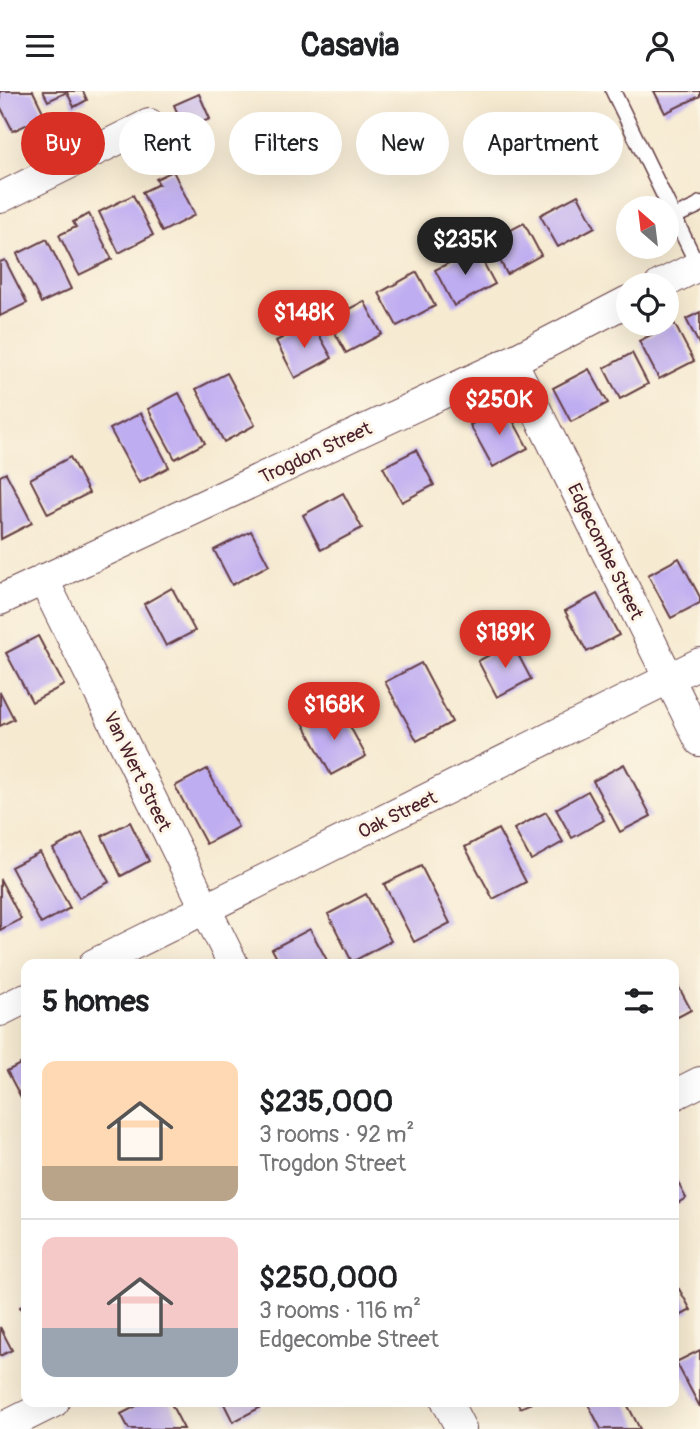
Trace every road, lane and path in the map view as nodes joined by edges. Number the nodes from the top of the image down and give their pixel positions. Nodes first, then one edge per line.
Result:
1 (613, 91) edge
2 (119, 139) edge
3 (663, 196) edge
4 (0, 198) edge
5 (700, 202) edge
6 (679, 216) edge
7 (679, 227) edge
8 (699, 265) edge
9 (679, 275) edge
10 (616, 307) edge
11 (512, 361) junction
12 (43, 579) junction
13 (0, 600) edge
14 (700, 663) edge
15 (670, 678) junction
16 (700, 741) edge
17 (206, 908) junction
18 (104, 959) edge
19 (231, 959) edge
20 (21, 1000) edge
21 (0, 1011) edge
22 (700, 1082) edge
23 (679, 1092) edge
24 (44, 1407) edge
25 (450, 1407) edge
26 (0, 1429) edge
27 (461, 1429) edge

1 - 3 lane
2 - 4 street
5 - 6 lane
7 - 8 lane
8 - 9 street
10 - 11 street, Trogdon Street
11 - 12 street, Trogdon Street
11 - 15 street, Edgecombe Street
12 - 13 street, Trogdon Street
12 - 17 street, Van Wert Street
14 - 15 street, Oak Street
15 - 16 street, Edgecombe Street
15 - 17 street, Oak Street
17 - 18 street, Oak Street
17 - 19 street, Van Wert Street
20 - 21 street
22 - 23 street
24 - 26 street
25 - 27 street

